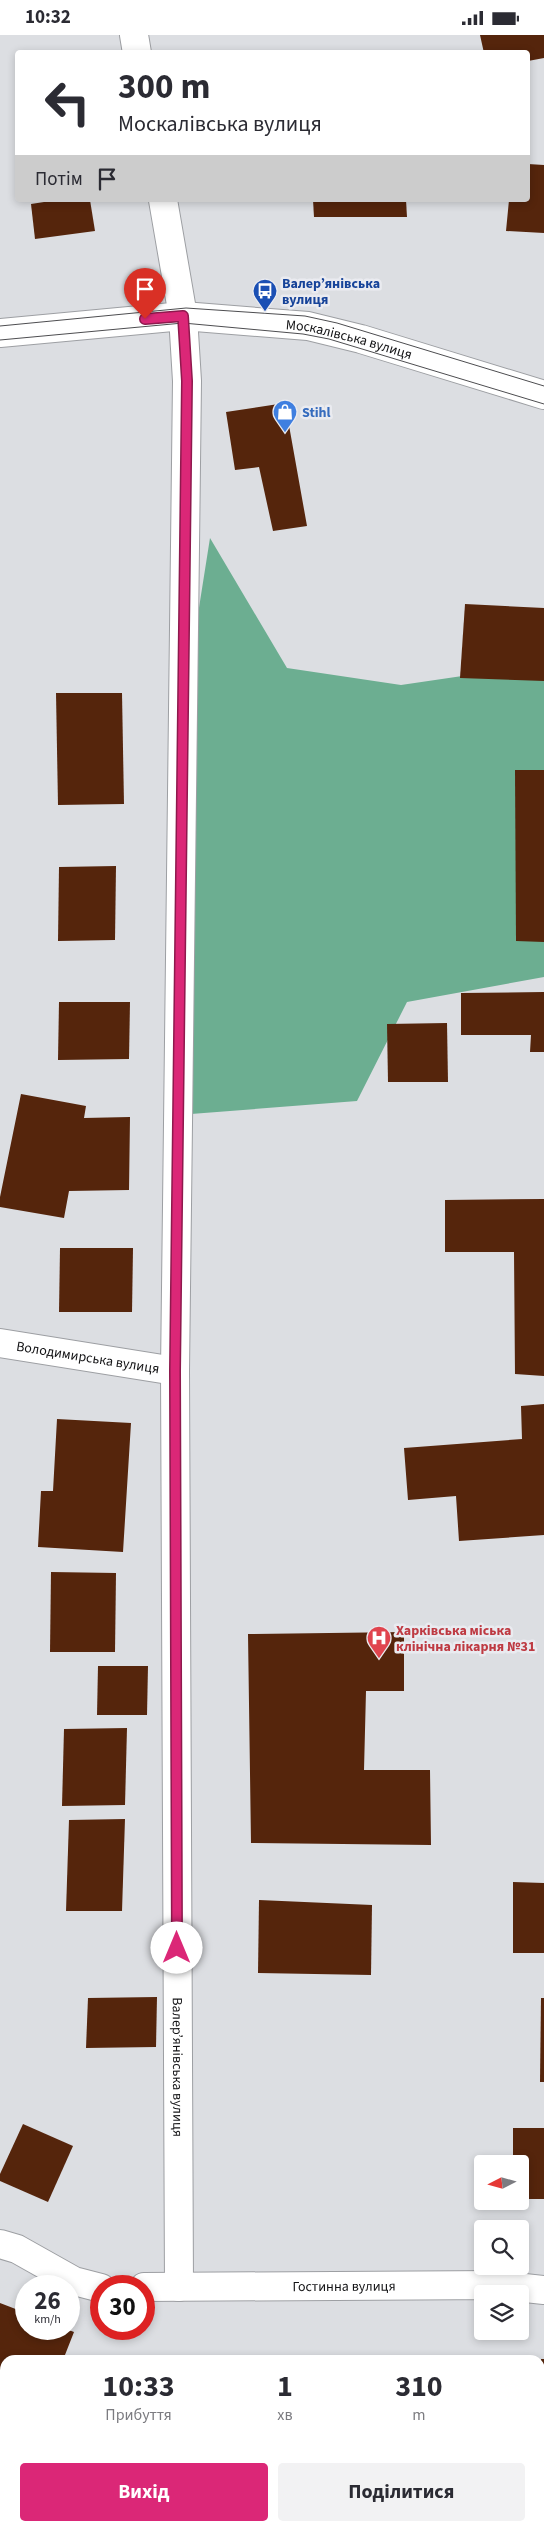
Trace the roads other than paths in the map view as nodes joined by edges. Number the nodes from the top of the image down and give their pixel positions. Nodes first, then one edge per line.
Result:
1 (134, 35) edge
2 (136, 50) edge
3 (163, 202) edge
4 (183, 316) junction
5 (0, 333) edge
6 (544, 395) edge
7 (0, 1343) edge
8 (175, 1371) junction
9 (0, 2244) edge
10 (90, 2285) edge
11 (155, 2287) edge
12 (179, 2287) junction
13 (544, 2290) edge

1 - 2 street
3 - 4 street, Валер’янівська вулиця
4 - 5 street, Москалівська вулиця
4 - 6 street, Москалівська вулиця
4 - 8 street, Валер’янівська вулиця
7 - 8 street, Володимирська вулиця
8 - 12 street, Валер’янівська вулиця
9 - 10 street
11 - 12 street, Гостинна вулиця
12 - 13 street, Гостинна вулиця

